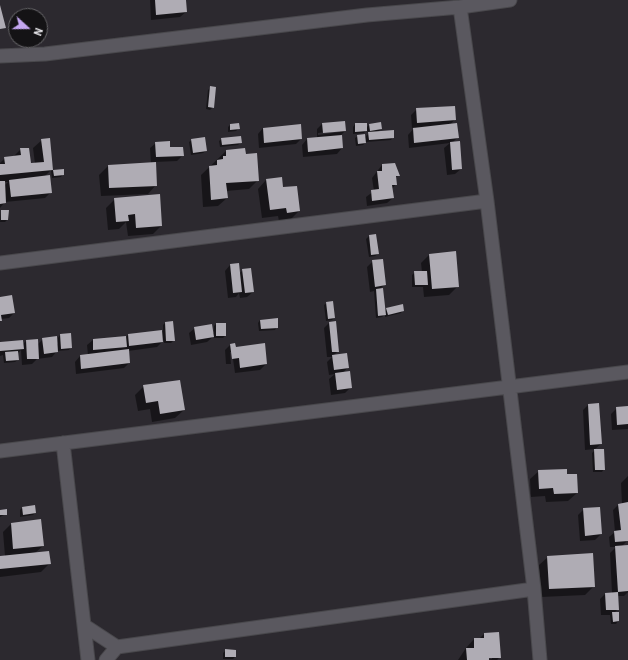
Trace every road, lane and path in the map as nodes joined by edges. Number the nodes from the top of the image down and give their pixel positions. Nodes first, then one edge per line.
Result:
1 (510, 0) edge
2 (460, 7) junction
3 (0, 56) edge
4 (487, 201) junction
5 (0, 263) edge
6 (628, 372) edge
7 (509, 386) junction
8 (63, 443) junction
9 (0, 451) edge
10 (534, 589) junction
11 (85, 626) junction
12 (117, 647) junction
13 (88, 660) edge
14 (106, 660) edge
15 (540, 660) edge

1 - 2 street
2 - 3 street
2 - 4 street
4 - 5 street
4 - 7 street
6 - 7 street
7 - 8 street
7 - 10 street
8 - 9 street
8 - 11 street
10 - 12 street
10 - 15 street
11 - 12 street
11 - 13 street
12 - 14 street

